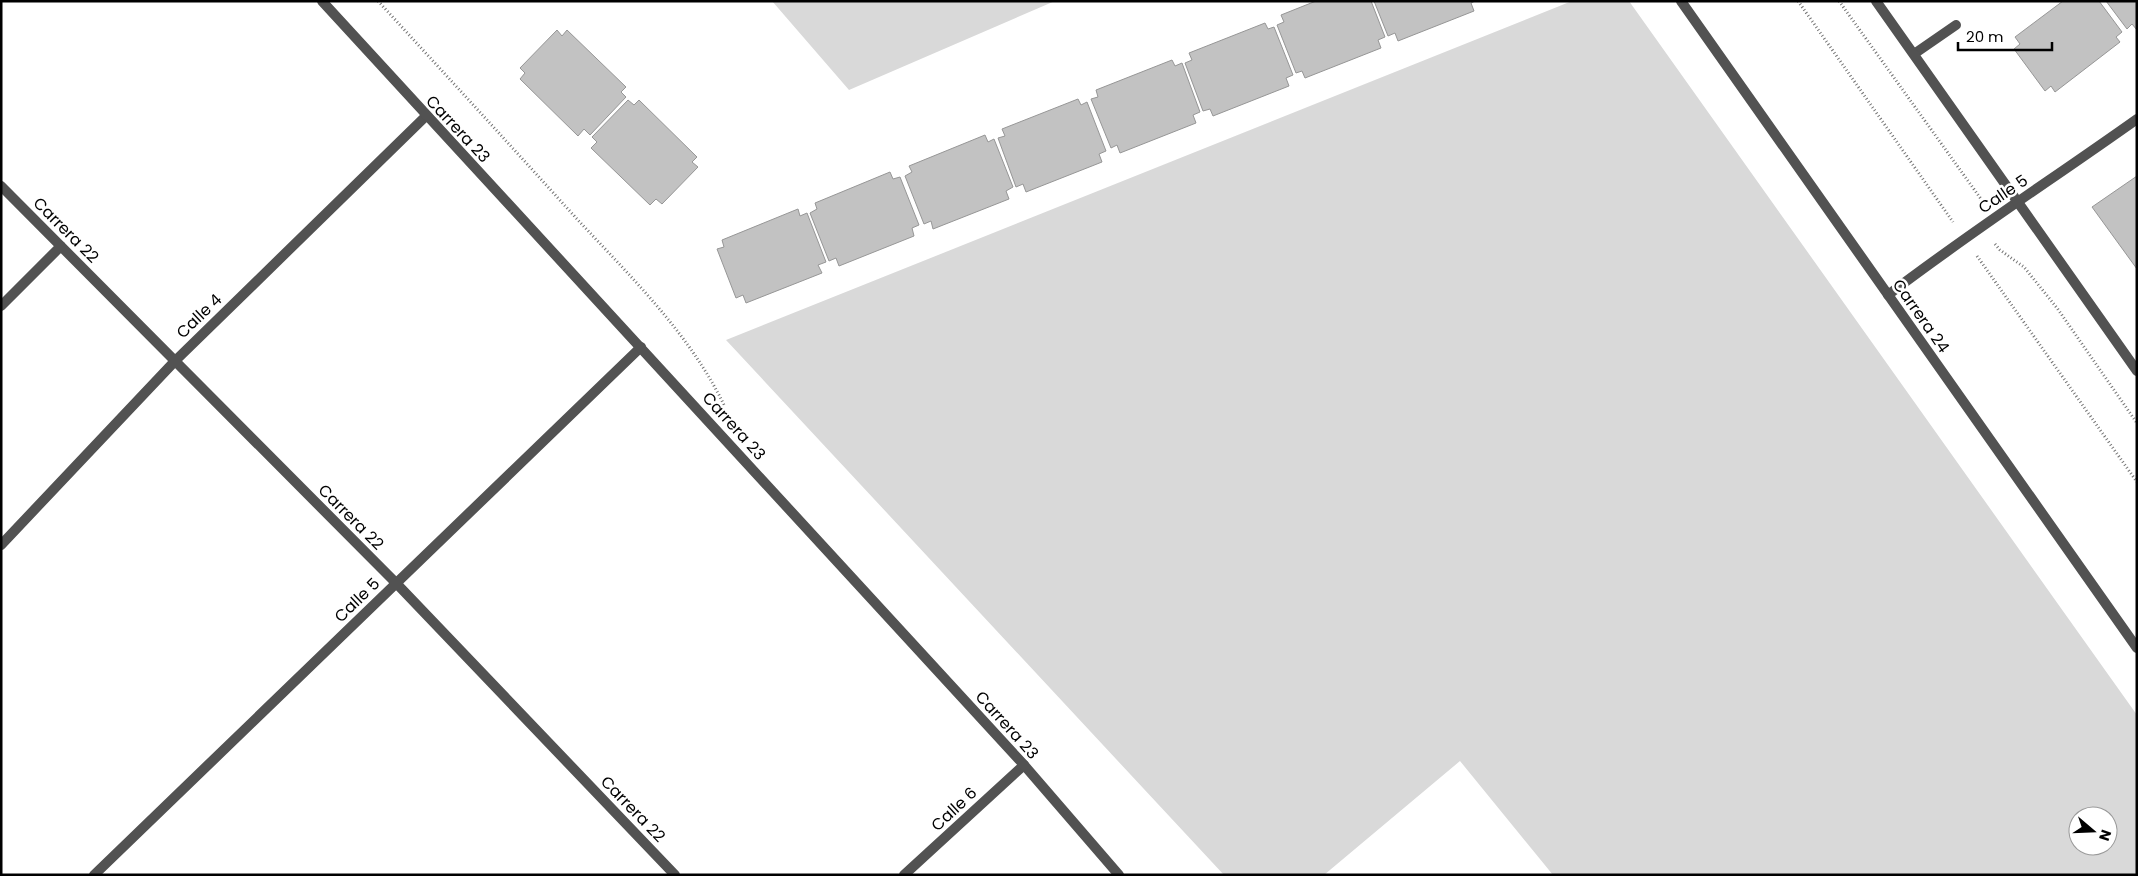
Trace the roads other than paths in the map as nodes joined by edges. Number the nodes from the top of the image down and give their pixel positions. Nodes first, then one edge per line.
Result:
1 (322, 1) edge
2 (1682, 1) edge
3 (1876, 1) edge
4 (1956, 25) dead end
5 (1914, 54) junction
6 (426, 116) junction
7 (2137, 119) edge
8 (1, 186) edge
9 (2018, 203) junction
10 (61, 246) junction
11 (1888, 295) junction
12 (1, 306) edge
13 (641, 346) junction
14 (175, 361) junction
15 (2137, 371) edge
16 (1, 545) edge
17 (396, 584) junction
18 (2137, 648) edge
19 (1024, 765) junction
20 (94, 875) edge
21 (675, 875) edge
22 (904, 875) edge
23 (1119, 875) edge

1 - 6 street, Carrera 23
2 - 11 street, Carrera 24
3 - 5 street
4 - 5 street
5 - 9 street
6 - 13 street, Carrera 23
6 - 14 street, Calle 4
7 - 9 street, Calle 5
8 - 10 street, Carrera 22
9 - 11 street, Calle 5
9 - 15 street
10 - 12 street
10 - 14 street, Carrera 22
11 - 18 street, Carrera 24
13 - 17 street, Calle 5
13 - 19 street, Carrera 23
14 - 16 street, Calle 4
14 - 17 street, Carrera 22
17 - 20 street, Calle 5
17 - 21 street, Carrera 22
19 - 22 street, Calle 6
19 - 23 street, Carrera 23

